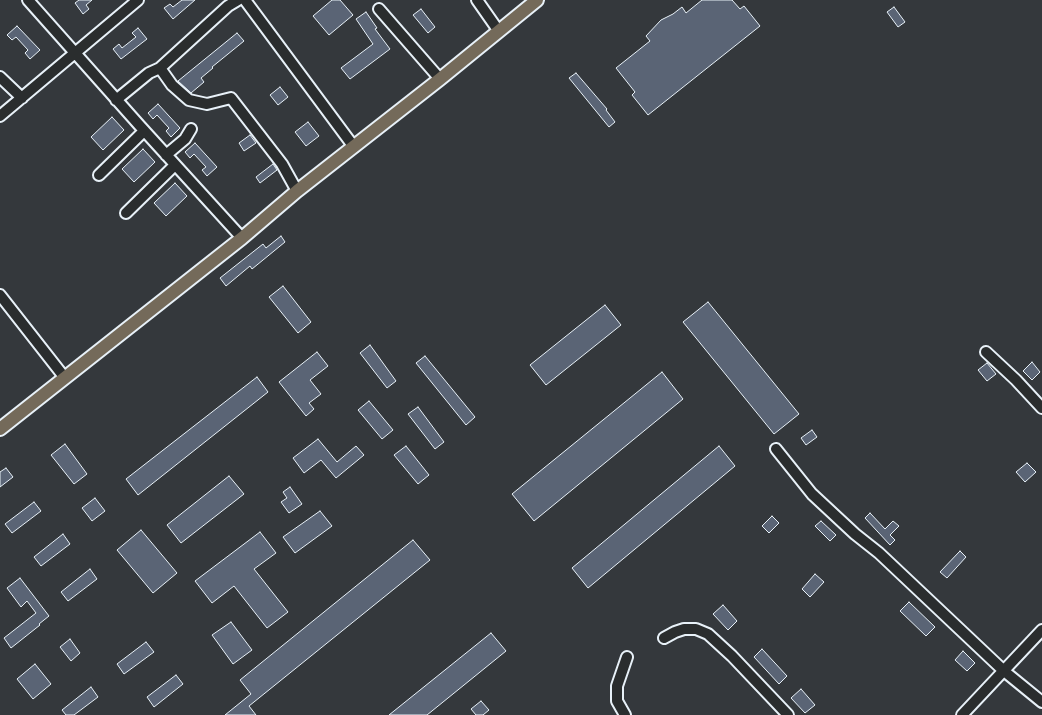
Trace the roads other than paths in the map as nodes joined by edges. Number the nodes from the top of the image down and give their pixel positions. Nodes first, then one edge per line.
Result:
1 (28, 0) edge
2 (138, 0) edge
3 (238, 0) edge
4 (245, 0) edge
5 (477, 0) edge
6 (537, 0) edge
7 (379, 8) dead end
8 (498, 30) junction
9 (75, 53) junction
10 (160, 68) junction
11 (0, 77) edge
12 (440, 79) junction
13 (22, 98) junction
14 (116, 100) junction
15 (0, 116) edge
16 (191, 129) dead end
17 (144, 131) junction
18 (354, 146) junction
19 (166, 155) junction
20 (175, 165) junction
21 (99, 175) dead end
22 (297, 191) junction
23 (126, 212) dead end
24 (242, 238) junction
25 (2, 301) edge
26 (986, 352) dead end
27 (65, 378) junction
28 (1042, 408) edge
29 (0, 429) edge
30 (776, 449) dead end
31 (1042, 630) edge
32 (664, 638) dead end
33 (628, 657) dead end
34 (1004, 671) junction
35 (1042, 702) edge
36 (625, 715) edge
37 (788, 715) edge
38 (962, 715) edge

1 - 9 street
2 - 9 street
3 - 10 street
4 - 18 street
5 - 8 street
6 - 8 main road
7 - 12 street
8 - 12 main road
9 - 13 street
9 - 14 street
10 - 14 street
10 - 22 street
11 - 13 street
12 - 18 main road
13 - 15 street
14 - 17 street
16 - 19 street
17 - 19 street
17 - 21 street
18 - 22 main road
19 - 20 street
20 - 23 street
20 - 24 street
22 - 24 main road
24 - 27 main road
25 - 27 street
26 - 28 street
27 - 29 main road
30 - 34 street
31 - 34 street
32 - 37 street
33 - 36 street
34 - 35 street
34 - 38 street

